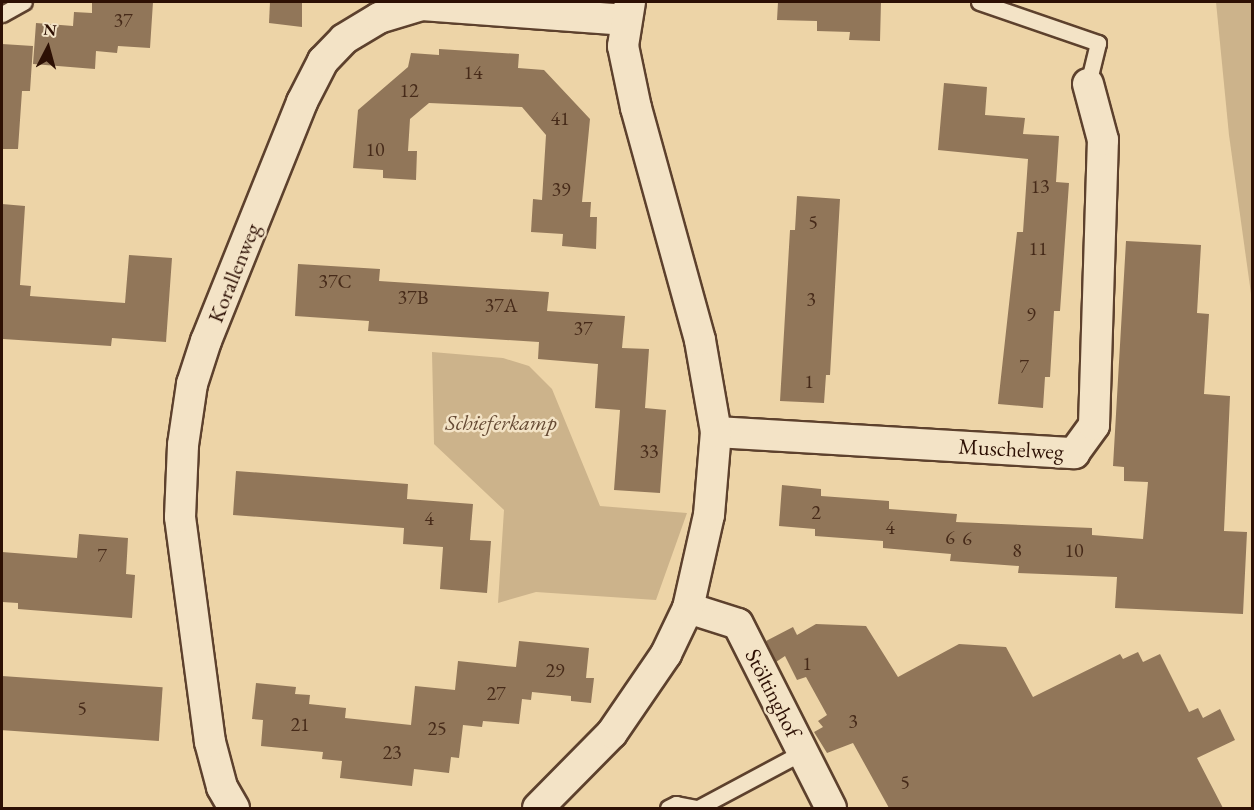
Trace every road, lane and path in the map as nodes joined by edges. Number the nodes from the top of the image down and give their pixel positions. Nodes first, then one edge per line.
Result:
1 (24, 2) edge
2 (979, 2) edge
3 (628, 11) edge
4 (2, 14) edge
5 (1088, 84) joint
6 (716, 432) junction
7 (688, 608) junction
8 (802, 752) junction
9 (234, 808) edge
10 (538, 808) edge
11 (668, 808) edge
12 (697, 808) edge
13 (831, 808) edge

1 - 4 lane
2 - 5 lane
3 - 6 street
3 - 9 street, Korallenweg
5 - 6 street, Muschelweg
6 - 7 street
7 - 8 street, Stöltinghof
7 - 10 street
8 - 12 lane
8 - 13 street, Stöltinghof
11 - 12 lane

